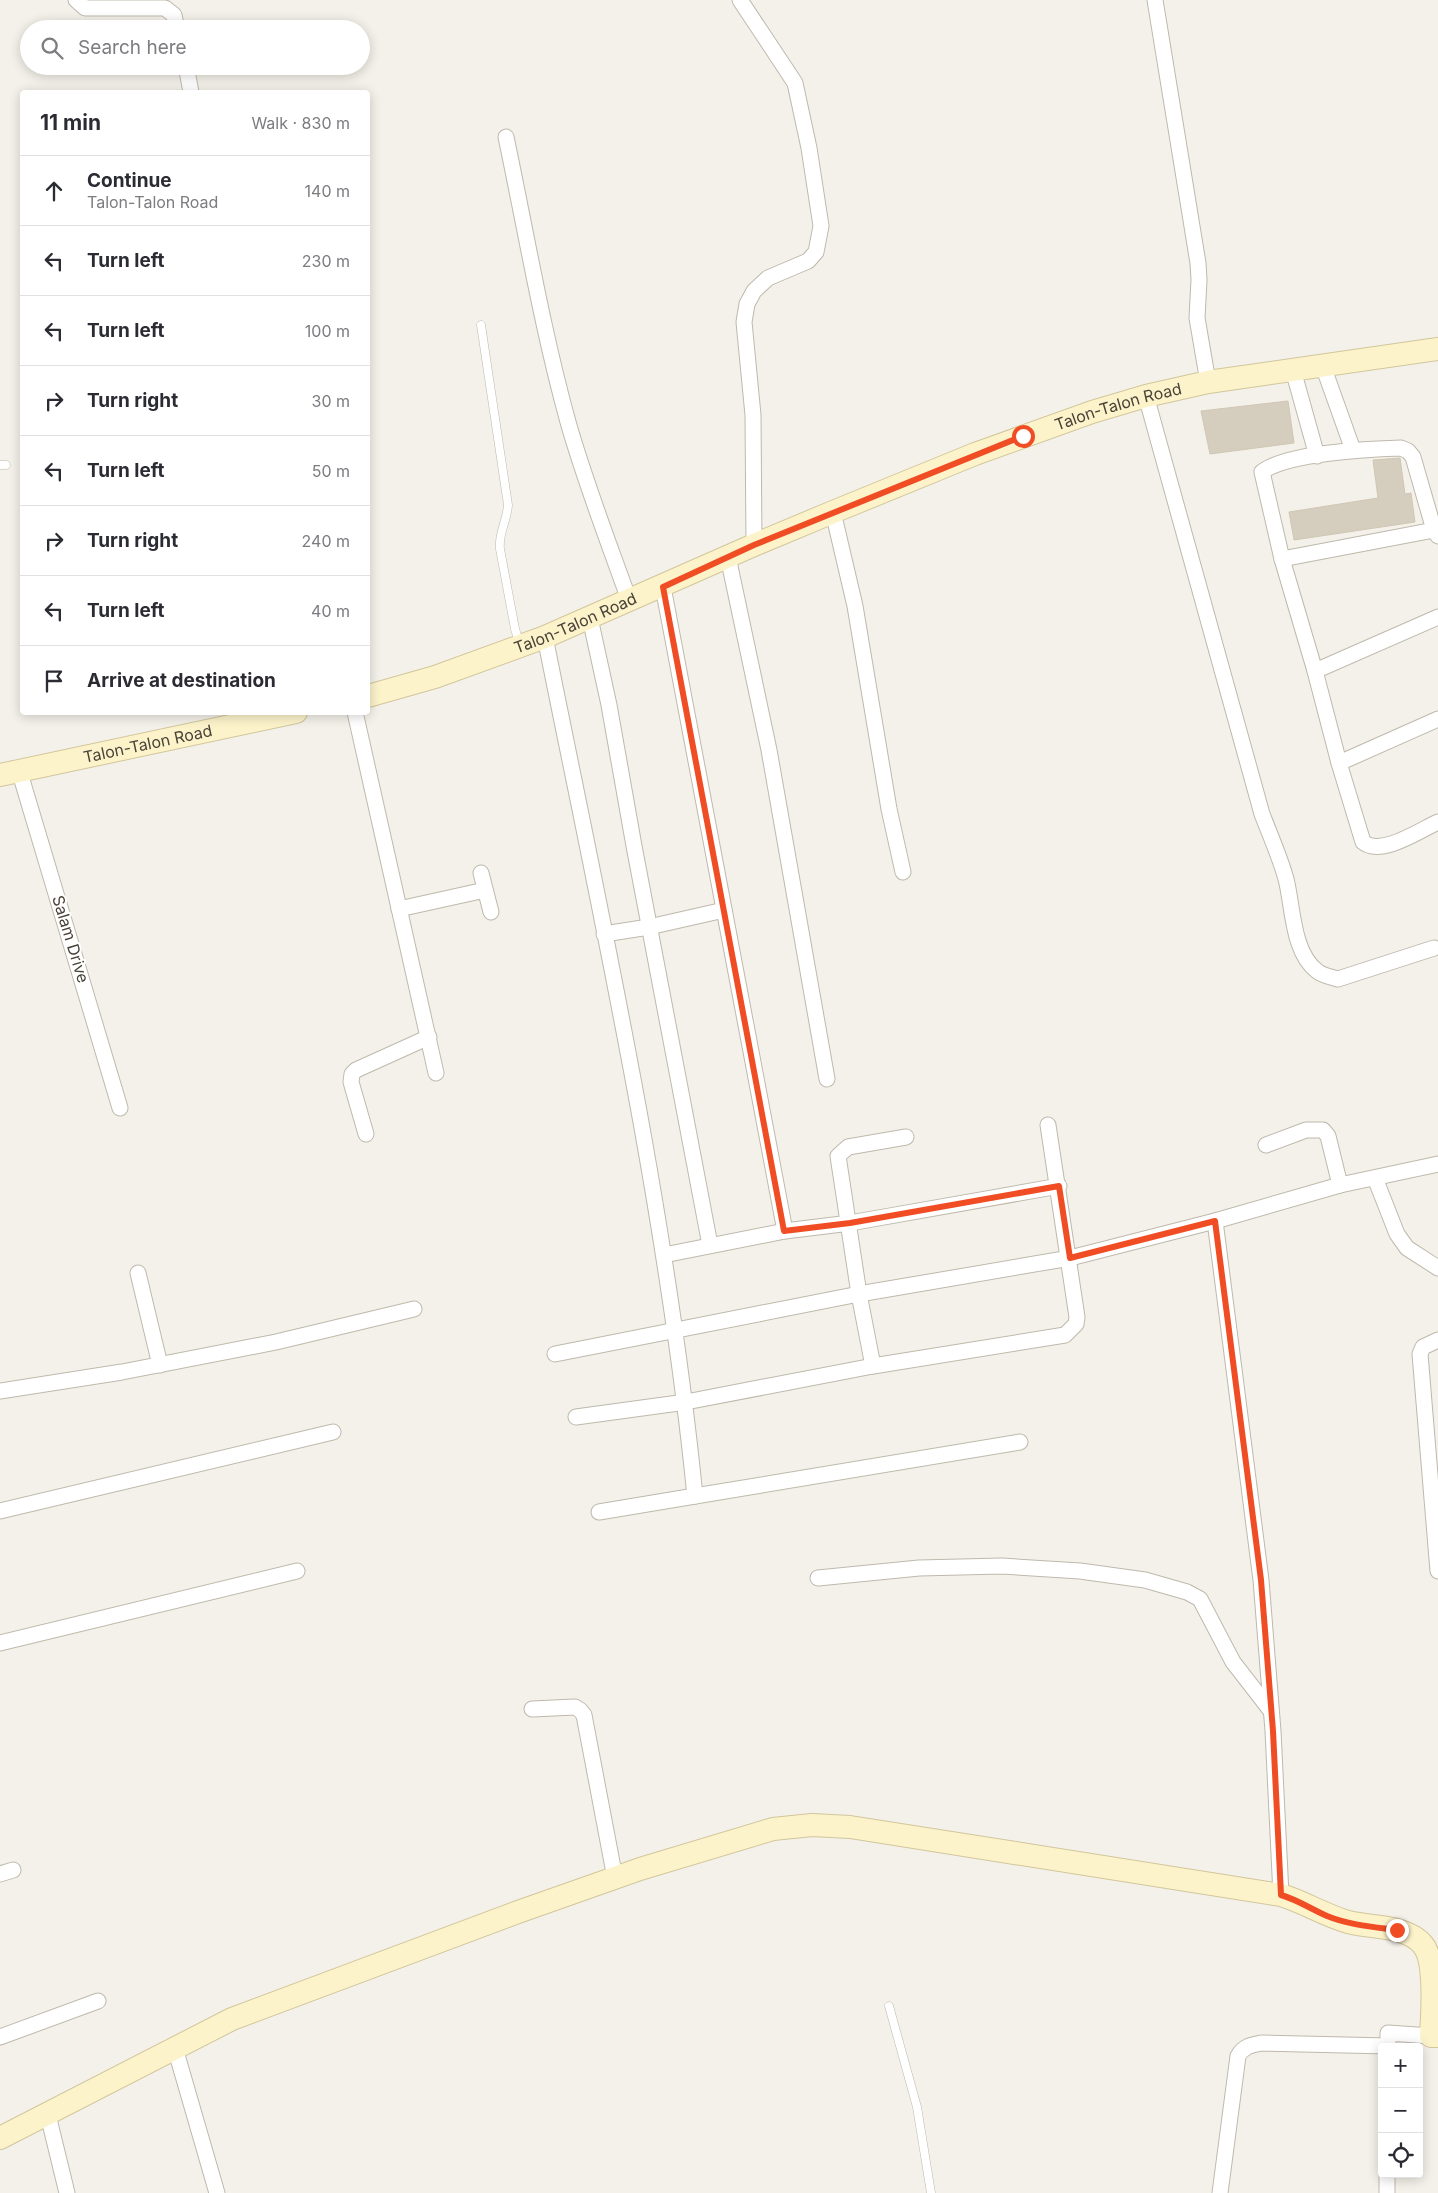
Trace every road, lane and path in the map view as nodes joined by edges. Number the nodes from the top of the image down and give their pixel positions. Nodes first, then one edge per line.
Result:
1 (76, 0) edge
2 (740, 0) edge
3 (1155, 0) edge
4 (175, 20) edge
5 (188, 75) edge
6 (191, 90) edge
7 (506, 137) dead end
8 (481, 325) dead end
9 (1438, 349) edge
10 (1323, 366) junction
11 (1293, 370) junction
12 (1208, 382) junction
13 (1146, 396) junction
14 (1353, 450) junction
15 (1317, 456) junction
16 (833, 512) junction
17 (1436, 533) edge
18 (754, 545) junction
19 (728, 557) junction
20 (1282, 559) junction
21 (663, 587) junction
22 (630, 600) junction
23 (1438, 617) edge
24 (590, 618) junction
25 (545, 637) junction
26 (521, 646) junction
27 (1315, 670) junction
28 (370, 695) edge
29 (282, 715) edge
30 (356, 715) edge
31 (1438, 719) edge
32 (1338, 764) junction
33 (9, 772) edge
34 (1438, 822) edge
35 (903, 872) dead end
36 (481, 873) dead end
37 (485, 890) junction
38 (399, 909) junction
39 (724, 910) junction
40 (491, 912) dead end
41 (649, 927) junction
42 (604, 934) junction
43 (1434, 948) dead end
44 (429, 1037) junction
45 (436, 1073) dead end
46 (827, 1078) dead end
47 (120, 1108) dead end
48 (1048, 1124) dead end
49 (366, 1134) dead end
50 (906, 1137) dead end
51 (1266, 1145) dead end
52 (1438, 1164) edge
53 (1375, 1178) junction
54 (1340, 1185) junction
55 (1059, 1186) junction
56 (1215, 1221) junction
57 (850, 1223) junction
58 (784, 1231) junction
59 (710, 1245) junction
60 (664, 1255) junction
61 (1070, 1258) junction
62 (1438, 1268) edge
63 (138, 1273) dead end
64 (859, 1294) junction
65 (414, 1309) dead end
66 (676, 1329) junction
67 (1438, 1340) edge
68 (555, 1354) dead end
69 (160, 1365) junction
70 (873, 1366) junction
71 (0, 1391) edge
72 (686, 1402) junction
73 (576, 1417) dead end
74 (333, 1432) dead end
75 (1020, 1442) dead end
76 (695, 1496) junction
77 (0, 1511) edge
78 (599, 1512) dead end
79 (297, 1571) dead end
80 (1438, 1571) edge
81 (818, 1578) dead end
82 (0, 1643) edge
83 (532, 1709) dead end
84 (1271, 1711) junction
85 (615, 1878) junction
86 (1281, 1895) junction
87 (98, 2001) dead end
88 (889, 2006) dead end
89 (1435, 2036) edge
90 (0, 2037) edge
91 (1388, 2043) edge
92 (1378, 2046) edge
93 (175, 2048) junction
94 (48, 2115) junction
95 (0, 2138) edge
96 (1387, 2178) edge
97 (67, 2193) edge
98 (217, 2193) edge
99 (932, 2193) edge
100 (1220, 2193) edge
101 (1387, 2193) edge

1 - 4 street
2 - 18 street
3 - 12 street
5 - 6 street
7 - 22 street
8 - 26 lane
9 - 10 street, Talon-Talon Road
10 - 11 street, Talon-Talon Road
10 - 14 street
11 - 12 street, Talon-Talon Road
11 - 15 street
12 - 13 street, Talon-Talon Road
13 - 16 street, Talon-Talon Road
13 - 43 street
14 - 15 street
14 - 17 street
15 - 20 street
16 - 18 street, Talon-Talon Road
16 - 35 street
17 - 20 street
18 - 19 street, Talon-Talon Road
19 - 21 street, Talon-Talon Road
19 - 46 street
20 - 27 street
21 - 22 street, Talon-Talon Road
21 - 39 street
22 - 24 street, Talon-Talon Road
23 - 27 street
24 - 25 street, Talon-Talon Road
24 - 41 street
25 - 26 street, Talon-Talon Road
25 - 42 street
26 - 28 street, Talon-Talon Road
27 - 32 street
29 - 33 street, Talon-Talon Road
30 - 38 street
31 - 32 street
32 - 34 street
33 - 47 street, Salam Drive
36 - 37 street
37 - 38 street
37 - 40 street
38 - 44 street
39 - 41 street
39 - 58 street
41 - 42 street
41 - 59 street
42 - 60 street
44 - 45 street
44 - 49 street
48 - 55 street
50 - 57 street
51 - 54 street
52 - 53 street
53 - 54 street
53 - 62 street
54 - 56 street
55 - 57 street
55 - 61 street
56 - 61 street
56 - 84 street
57 - 58 street
57 - 64 street
58 - 59 street
59 - 60 street
60 - 66 street
61 - 64 street
61 - 70 street
63 - 69 street
64 - 66 street
64 - 70 street
65 - 69 street
66 - 68 street
66 - 72 street
67 - 80 street
69 - 71 street
70 - 72 street
72 - 73 street
72 - 76 street
74 - 77 street
75 - 76 street
76 - 78 street
79 - 82 street
81 - 84 street
83 - 85 street
84 - 86 street
85 - 86 street
85 - 93 street
86 - 89 street
87 - 90 street
88 - 99 lane
89 - 91 street
92 - 100 street
93 - 94 street
93 - 98 street
94 - 95 street
94 - 97 street
96 - 101 street

